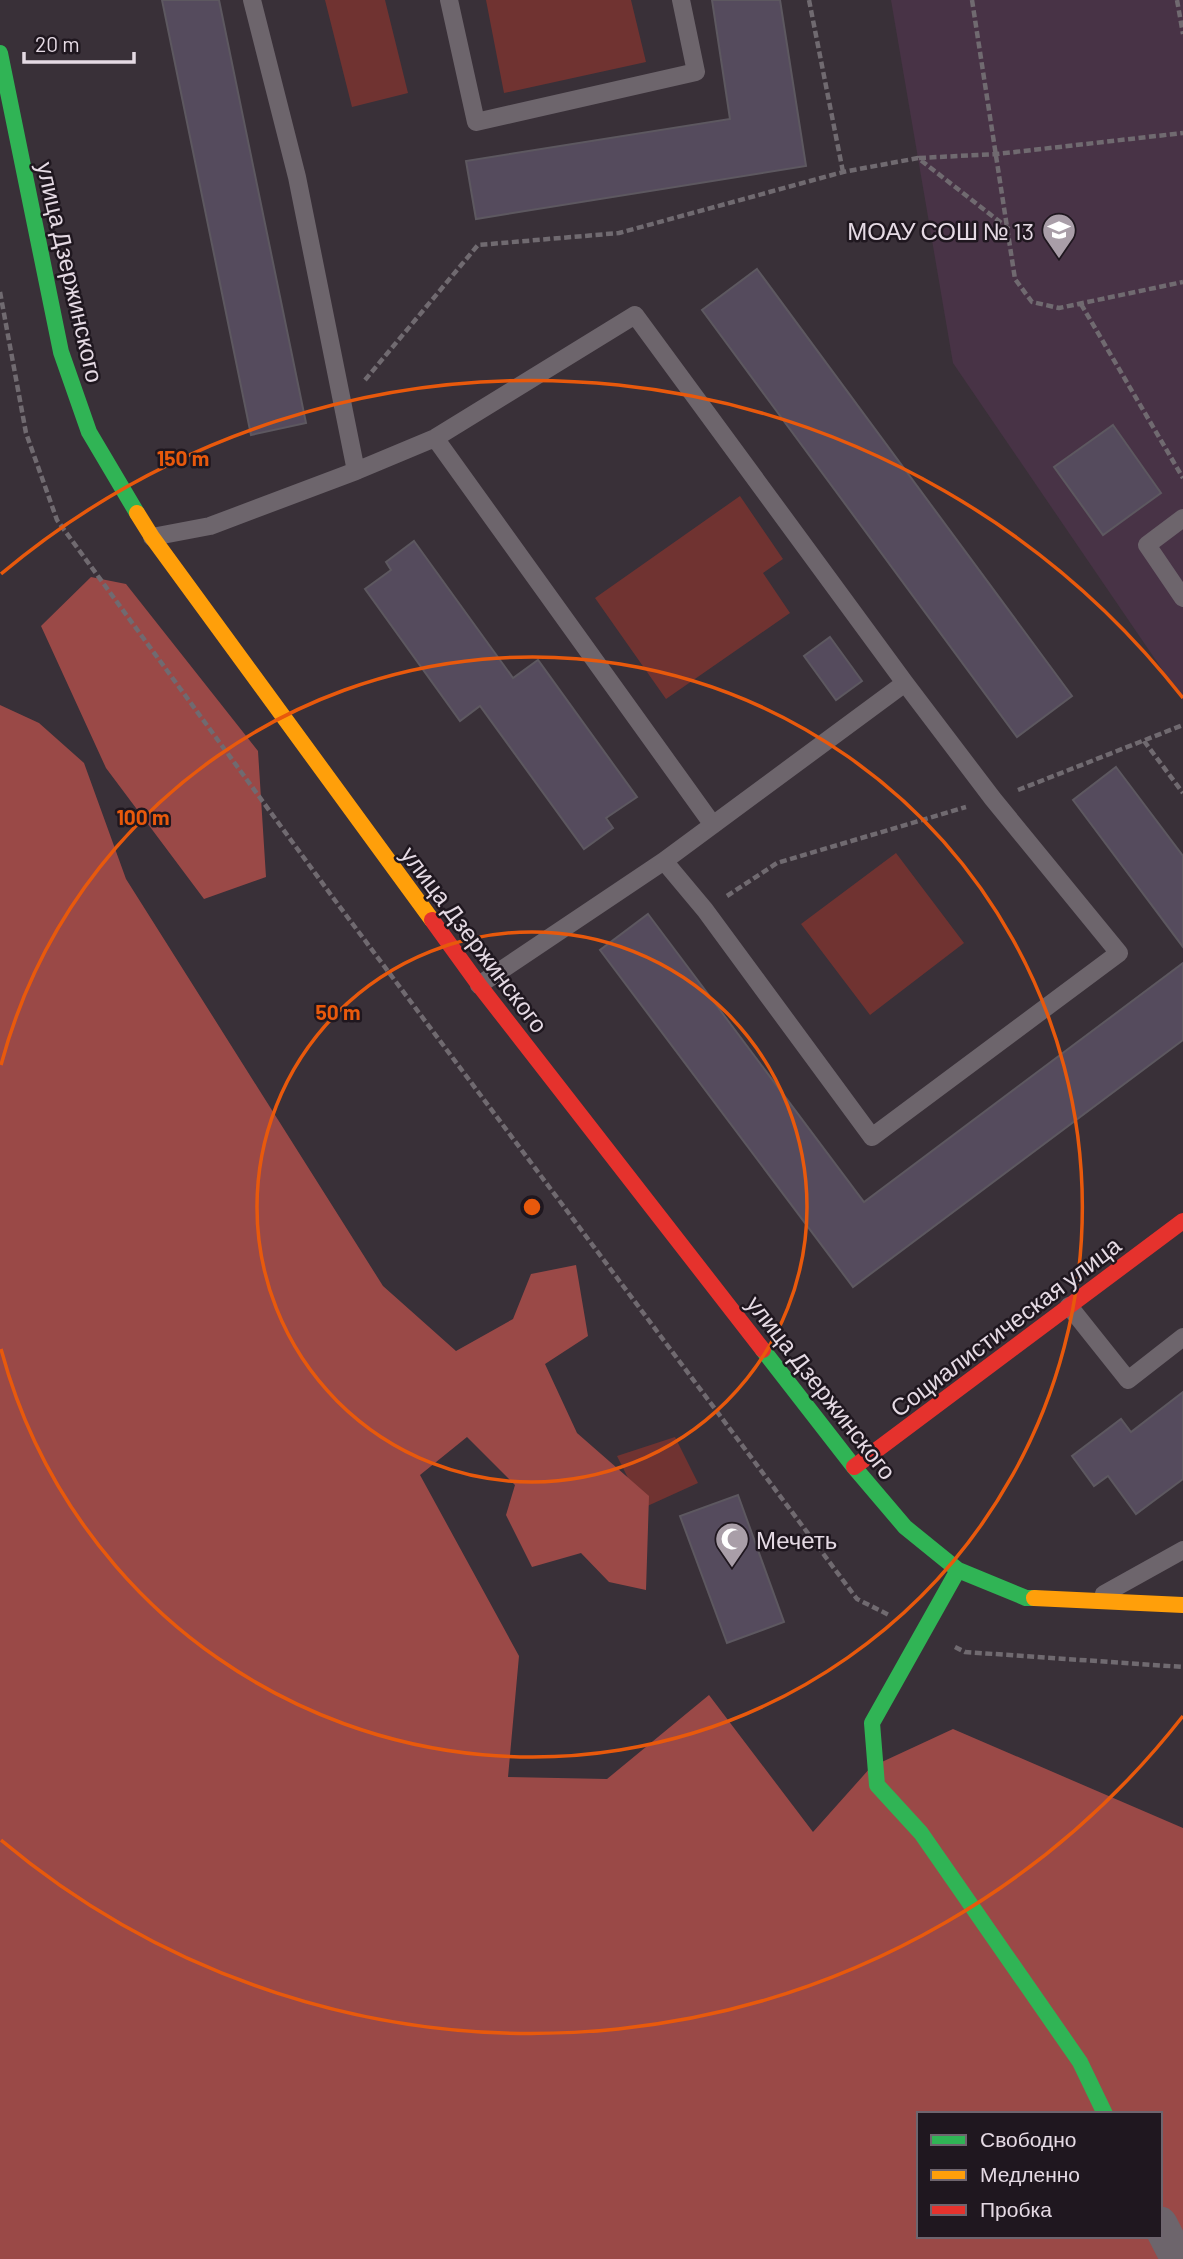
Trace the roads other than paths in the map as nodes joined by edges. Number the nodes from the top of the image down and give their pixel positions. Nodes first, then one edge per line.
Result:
1 (252, 0) edge
2 (449, 0) edge
3 (681, 0) edge
4 (0, 53) edge
5 (435, 438) junction
6 (356, 471) junction
7 (1183, 518) edge
8 (152, 537) junction
9 (1183, 598) edge
10 (905, 683) junction
11 (713, 825) junction
12 (664, 861) junction
13 (479, 985) junction
14 (1183, 1221) edge
15 (1069, 1306) junction
16 (1183, 1337) edge
17 (854, 1467) junction
18 (1183, 1550) edge
19 (958, 1570) junction
20 (1091, 1601) junction
21 (1183, 1605) edge
22 (1104, 2112) edge
23 (1162, 2228) edge
24 (1178, 2259) edge

1 - 6 lane
2 - 3 lane
4 - 8 main road, улица Дзержинского
5 - 6 lane
5 - 10 lane
5 - 11 lane
6 - 8 lane
7 - 9 lane
8 - 13 main road, улица Дзержинского
10 - 11 lane
10 - 12 lane
11 - 12 lane
12 - 13 lane
13 - 17 main road, улица Дзержинского
14 - 15 main road, Социалистическая улица
15 - 16 lane
15 - 17 main road, Социалистическая улица
17 - 19 main road, улица Дзержинского
18 - 20 lane
19 - 20 main road, улица Дзержинского
19 - 22 main road
20 - 21 main road, улица Дзержинского
23 - 24 street

